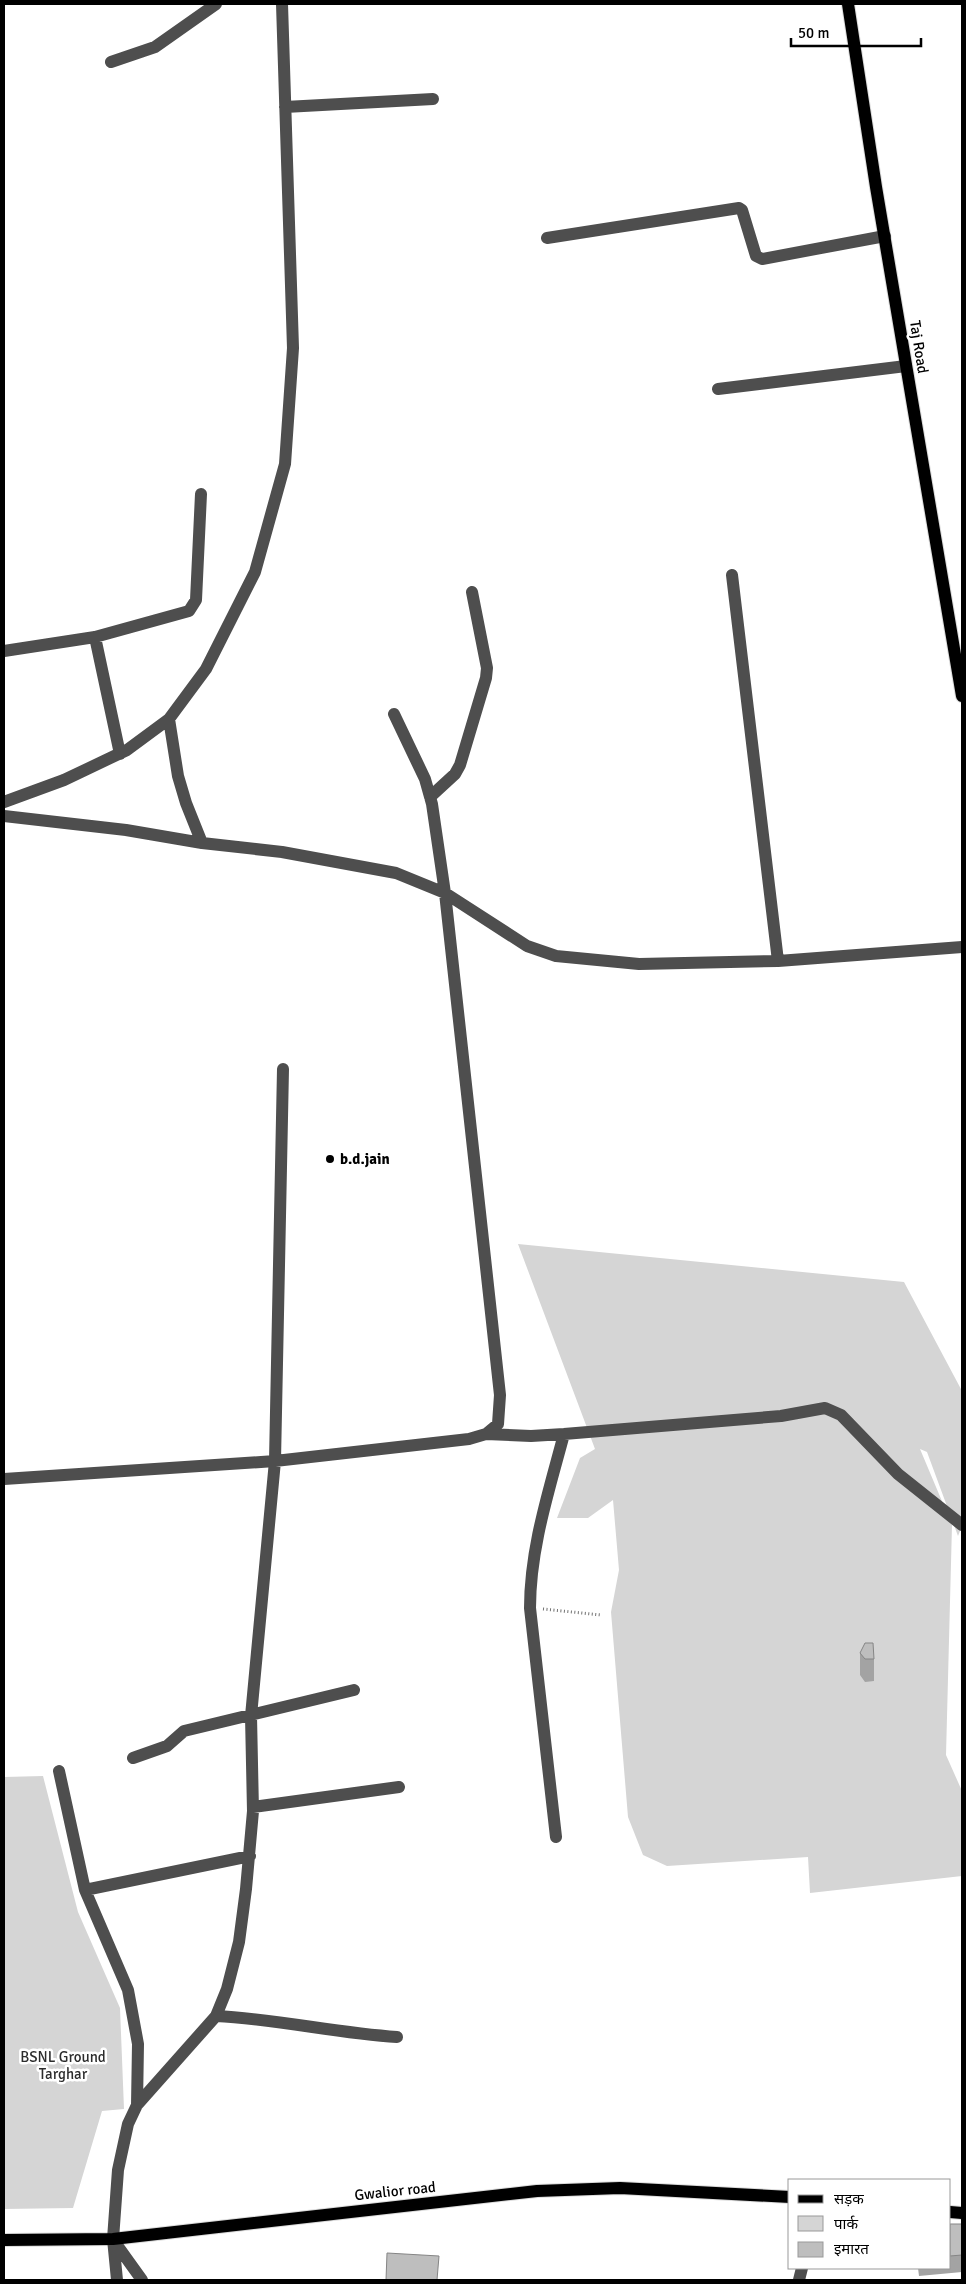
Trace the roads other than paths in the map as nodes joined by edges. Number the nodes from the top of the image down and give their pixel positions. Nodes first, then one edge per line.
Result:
1 (216, 4) edge
2 (282, 4) edge
3 (848, 4) edge
4 (111, 62) dead end
5 (433, 99) dead end
6 (285, 107) junction
7 (885, 236) junction
8 (547, 238) dead end
9 (906, 366) junction
10 (718, 389) dead end
11 (201, 494) dead end
12 (732, 574) dead end
13 (472, 592) dead end
14 (95, 637) junction
15 (4, 651) edge
16 (962, 696) edge
17 (394, 714) dead end
18 (169, 719) junction
19 (120, 754) junction
20 (430, 797) junction
21 (4, 802) edge
22 (4, 816) edge
23 (202, 843) junction
24 (445, 893) junction
25 (962, 947) edge
26 (778, 961) junction
27 (283, 1069) dead end
28 (486, 1434) junction
29 (564, 1434) junction
30 (275, 1461) junction
31 (4, 1479) edge
32 (962, 1525) edge
33 (354, 1690) dead end
34 (251, 1716) junction
35 (133, 1758) dead end
36 (59, 1771) dead end
37 (399, 1787) dead end
38 (253, 1807) junction
39 (556, 1837) dead end
40 (250, 1856) junction
41 (85, 1890) junction
42 (216, 2016) junction
43 (396, 2037) dead end
44 (137, 2105) junction
45 (788, 2197) edge
46 (113, 2239) junction
47 (4, 2240) edge
48 (117, 2280) edge
49 (142, 2280) edge

1 - 4 street
2 - 6 street
3 - 7 main road, Taj Road
5 - 6 street
6 - 18 street
7 - 8 street
7 - 9 main road, Taj Road
9 - 10 street
9 - 16 main road, Taj Road
11 - 14 street
12 - 26 street
13 - 20 street
14 - 15 street
14 - 19 street
17 - 20 street
18 - 19 street
18 - 23 street
19 - 21 street
20 - 24 street
22 - 23 street
23 - 24 street
24 - 26 street
24 - 28 street
25 - 26 street
27 - 30 street
28 - 29 street
28 - 30 street
29 - 32 street
29 - 39 street
30 - 31 street
30 - 34 street
33 - 34 street
34 - 35 street
34 - 38 street
36 - 41 street
37 - 38 street
38 - 40 street
40 - 41 street
40 - 42 street
41 - 44 street
42 - 43 street
42 - 44 street
44 - 46 street
45 - 46 main road, Gwalior road
46 - 47 main road, Gwalior road
46 - 48 street
46 - 49 street

